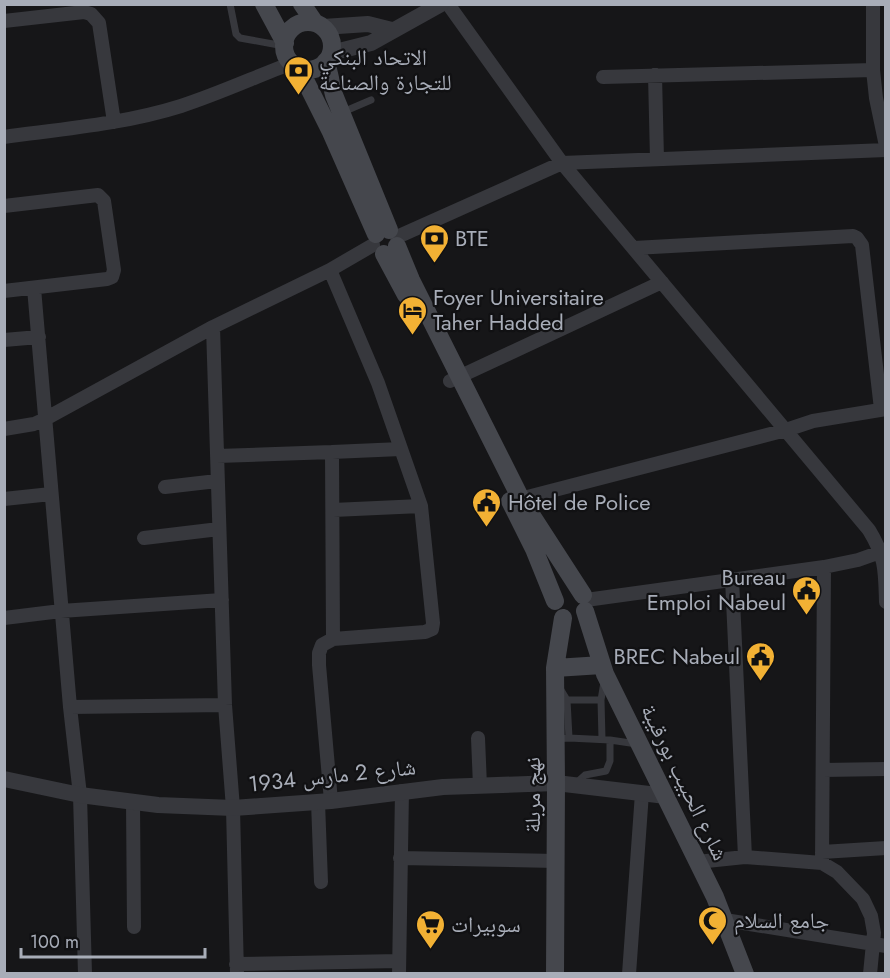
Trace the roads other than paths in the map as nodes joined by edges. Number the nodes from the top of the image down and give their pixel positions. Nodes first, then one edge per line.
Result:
1 (230, 4) edge
2 (264, 4) edge
3 (302, 4) edge
4 (873, 4) edge
5 (437, 6) edge
6 (63, 10) edge
7 (4, 21) edge
8 (319, 25) junction
9 (392, 30) junction
10 (290, 55) junction
11 (328, 57) junction
12 (873, 70) junction
13 (655, 75) junction
14 (603, 77) dead end
15 (371, 100) dead end
16 (333, 116) junction
17 (114, 122) junction
18 (4, 137) edge
19 (885, 148) edge
20 (657, 159) junction
21 (562, 163) junction
22 (4, 206) edge
23 (386, 241) junction
24 (634, 248) junction
25 (330, 270) junction
26 (662, 282) junction
27 (34, 288) junction
28 (4, 291) edge
29 (213, 327) junction
30 (39, 337) junction
31 (4, 340) edge
32 (455, 379) junction
33 (883, 409) edge
34 (45, 419) junction
35 (4, 429) edge
36 (786, 430) junction
37 (401, 448) junction
38 (332, 452) junction
39 (217, 456) junction
40 (217, 481) junction
41 (165, 487) dead end
42 (51, 494) junction
43 (4, 499) edge
44 (515, 500) junction
45 (421, 506) junction
46 (333, 510) junction
47 (219, 530) junction
48 (144, 538) dead end
49 (883, 550) edge
50 (824, 567) junction
51 (732, 579) junction
52 (222, 600) junction
53 (555, 601) junction
54 (585, 602) junction
55 (885, 602) edge
56 (61, 611) junction
57 (4, 618) edge
58 (563, 618) junction
59 (333, 639) junction
60 (603, 669) junction
61 (555, 675) junction
62 (567, 700) junction
63 (600, 700) junction
64 (225, 705) junction
65 (70, 707) junction
66 (478, 738) dead end
67 (562, 739) junction
68 (606, 740) junction
69 (640, 744) junction
70 (885, 769) edge
71 (823, 770) junction
72 (4, 779) edge
73 (565, 784) junction
74 (480, 786) junction
75 (402, 790) junction
76 (642, 793) junction
77 (80, 795) junction
78 (666, 796) junction
79 (324, 801) junction
80 (133, 802) junction
81 (233, 808) junction
82 (885, 848) edge
83 (745, 857) junction
84 (822, 857) junction
85 (400, 858) junction
86 (556, 861) junction
87 (697, 862) junction
88 (321, 882) dead end
89 (725, 920) junction
90 (134, 927) dead end
91 (880, 946) edge
92 (399, 967) edge
93 (236, 968) edge
94 (319, 968) edge
95 (85, 974) edge
96 (555, 974) edge
97 (629, 974) edge
98 (746, 974) edge
99 (870, 974) edge

1 - 10 lane
2 - 10 main road
3 - 8 main road
4 - 12 street
5 - 9 street
5 - 21 street
6 - 7 street
6 - 17 street
8 - 9 street
8 - 10 main road
8 - 11 main road
9 - 11 street
10 - 11 main road
10 - 16 main road
10 - 17 street
11 - 16 main road
12 - 13 street
12 - 19 street
13 - 14 street
13 - 20 street
15 - 16 lane
16 - 23 main road
17 - 18 street
19 - 20 street
20 - 21 street
21 - 23 street
21 - 24 street
22 - 27 street
23 - 25 street
23 - 32 main road
24 - 26 street
24 - 33 street
25 - 29 street
25 - 37 street
26 - 32 street
26 - 36 street
27 - 28 street
27 - 30 street
29 - 34 street
29 - 39 street
30 - 31 street
30 - 34 street
32 - 44 main road
33 - 36 street
34 - 35 street
34 - 42 street
36 - 44 street
36 - 49 street
37 - 38 street
37 - 45 street
38 - 39 street
38 - 46 street
39 - 40 street
40 - 41 street
40 - 47 street
42 - 43 street
42 - 56 street
44 - 53 main road
44 - 54 main road, شارع الحبيب بورقيبة
45 - 46 street
45 - 59 street
46 - 59 street
47 - 48 street
47 - 52 street
49 - 50 street
49 - 55 street
50 - 51 street
50 - 71 street
51 - 54 street
51 - 83 street
52 - 56 street
52 - 64 street
53 - 54 main road
53 - 58 main road
54 - 58 main road
54 - 60 main road, شارع الحبيب بورقيبة
56 - 57 street
56 - 65 street
58 - 61 main road, نهج مربلة
59 - 79 street
60 - 61 main road
60 - 63 lane
60 - 69 main road, شارع الحبيب بورقيبة
61 - 62 lane
61 - 67 main road, نهج مربلة
62 - 63 lane
62 - 67 lane
63 - 68 lane
64 - 65 street
64 - 81 street
65 - 77 street
66 - 74 street
67 - 68 lane
67 - 73 main road, نهج مربلة
68 - 69 lane
68 - 73 lane
69 - 78 main road, شارع الحبيب بورقيبة
70 - 71 street
71 - 84 street
72 - 77 street, شارع 2 مارس 1934
73 - 74 street, شارع 2 مارس 1934
73 - 76 street, شارع 2 مارس 1934
73 - 86 main road, نهج مربلة
74 - 75 street, شارع 2 مارس 1934
75 - 79 street, شارع 2 مارس 1934
75 - 85 street
76 - 78 street, شارع 2 مارس 1934
76 - 97 street
77 - 80 street, شارع 2 مارس 1934
77 - 95 street
78 - 87 main road, شارع الحبيب بورقيبة
79 - 81 street, شارع 2 مارس 1934
79 - 88 street
80 - 81 street, شارع 2 مارس 1934
80 - 90 street
81 - 93 street
82 - 84 street
83 - 84 street
83 - 87 street
84 - 91 street
85 - 86 street
85 - 92 street
86 - 96 main road, نهج مربلة
87 - 89 main road, شارع الحبيب بورقيبة
89 - 91 street
89 - 98 main road, شارع الحبيب بورقيبة
91 - 99 street
92 - 94 street
93 - 94 street

